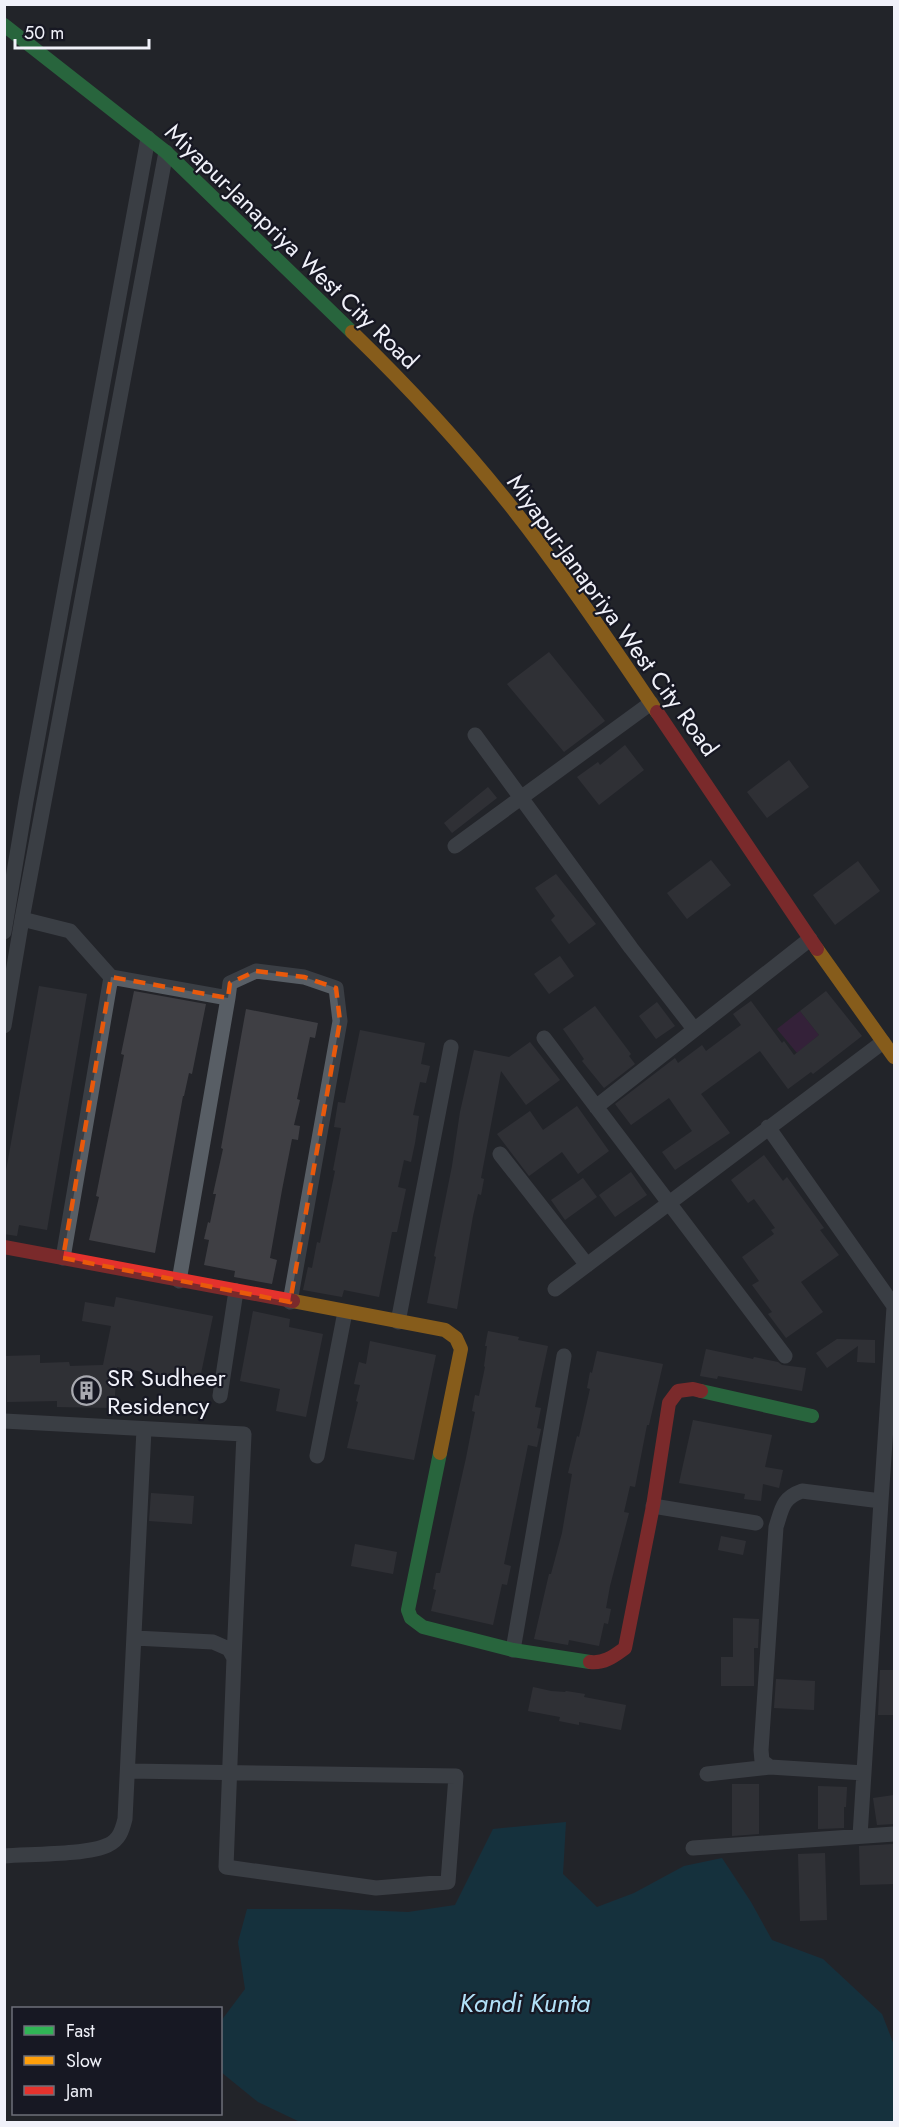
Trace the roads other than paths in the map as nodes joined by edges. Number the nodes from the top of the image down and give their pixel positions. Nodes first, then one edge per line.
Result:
1 (4, 25) edge
2 (148, 138) junction
3 (166, 152) junction
4 (651, 703) junction
5 (475, 735) dead end
6 (521, 798) junction
7 (455, 846) dead end
8 (22, 919) junction
9 (4, 932) edge
10 (810, 939) junction
11 (111, 977) junction
12 (228, 998) junction
13 (4, 1026) edge
14 (694, 1029) junction
15 (544, 1038) dead end
16 (883, 1041) junction
17 (451, 1047) dead end
18 (894, 1057) edge
19 (596, 1107) junction
20 (768, 1127) junction
21 (500, 1154) dead end
22 (669, 1203) junction
23 (4, 1247) edge
24 (63, 1258) junction
25 (587, 1265) junction
26 (179, 1281) junction
27 (555, 1289) dead end
28 (236, 1291) junction
29 (290, 1302) junction
30 (894, 1307) edge
31 (345, 1312) junction
32 (398, 1322) junction
33 (564, 1356) dead end
34 (785, 1356) dead end
35 (220, 1396) dead end
36 (812, 1416) dead end
37 (4, 1421) edge
38 (144, 1429) junction
39 (317, 1456) dead end
40 (880, 1501) junction
41 (653, 1506) junction
42 (756, 1523) dead end
43 (135, 1638) junction
44 (513, 1650) junction
45 (234, 1658) junction
46 (770, 1767) junction
47 (128, 1771) junction
48 (230, 1772) junction
49 (864, 1773) junction
50 (707, 1774) dead end
51 (894, 1834) edge
52 (860, 1836) junction
53 (693, 1848) dead end
54 (4, 1856) edge

1 - 2 street, Miyapur-Janapriya West City Road
2 - 3 street, Miyapur-Janapriya West City Road
2 - 9 street
3 - 4 street, Miyapur-Janapriya West City Road
3 - 8 street
4 - 6 street
4 - 10 street, Miyapur-Janapriya West City Road
5 - 6 street
6 - 7 street
6 - 14 street
8 - 11 street
8 - 13 street
10 - 14 street
10 - 16 street, Miyapur-Janapriya West City Road
11 - 12 street
11 - 24 street
12 - 26 street
12 - 29 street
14 - 19 street
15 - 19 street
16 - 18 street, Miyapur-Janapriya West City Road
16 - 20 street
17 - 32 street
19 - 22 street
20 - 22 street
20 - 30 street
21 - 25 street
22 - 25 street
22 - 34 street
23 - 24 street
24 - 26 street
25 - 27 street
26 - 28 street
28 - 29 street
28 - 35 street
29 - 31 street
30 - 40 street
31 - 32 street
31 - 39 street
32 - 44 street
33 - 44 street
36 - 41 street
37 - 38 street
38 - 43 street
38 - 45 street
40 - 46 street
40 - 49 street
41 - 42 street
41 - 44 street
43 - 45 street
43 - 47 street
45 - 48 street
46 - 49 street
46 - 50 street
47 - 48 street
47 - 54 street
48 - 48 street
49 - 52 street
51 - 52 street
52 - 53 street

